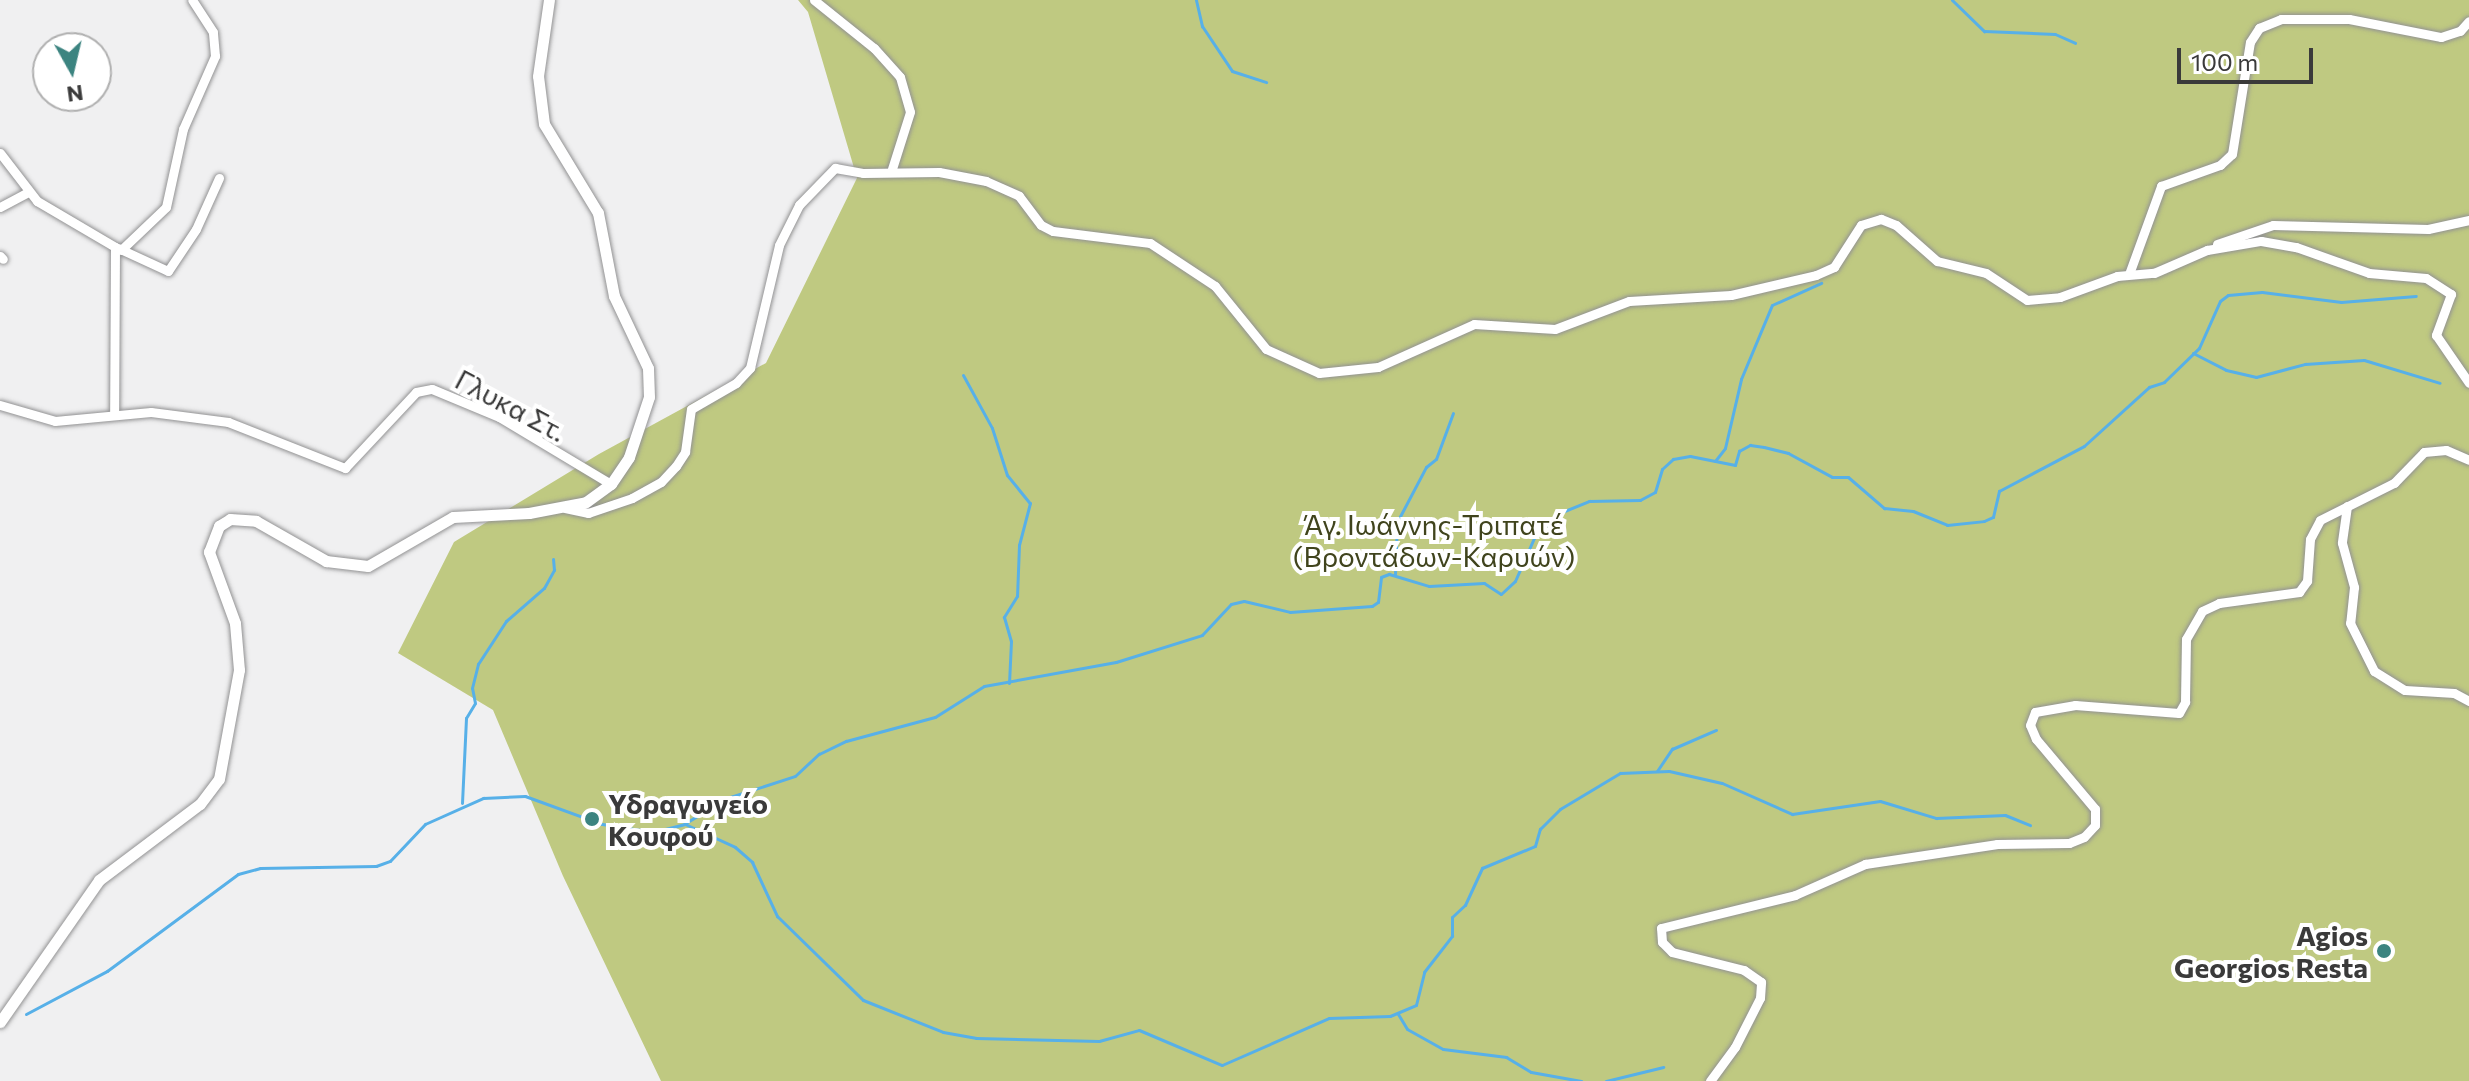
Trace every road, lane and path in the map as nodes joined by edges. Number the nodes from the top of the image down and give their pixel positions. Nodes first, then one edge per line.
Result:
1 (192, 0) edge
2 (549, 0) edge
3 (814, 0) edge
4 (2469, 21) edge
5 (0, 153) edge
6 (891, 172) junction
7 (219, 178) dead end
8 (28, 192) junction
9 (0, 207) edge
10 (2469, 220) edge
11 (118, 248) junction
12 (2207, 250) junction
13 (2129, 274) junction
14 (2469, 383) edge
15 (0, 405) edge
16 (114, 414) junction
17 (2469, 460) edge
18 (611, 484) junction
19 (2347, 506) junction
20 (565, 508) junction
21 (2469, 701) edge
22 (0, 1022) edge
23 (1710, 1081) edge

1 - 11 street
2 - 18 main road
3 - 6 street
4 - 13 street
5 - 8 street
6 - 13 street
6 - 20 street
7 - 11 street
8 - 9 street
8 - 11 street
10 - 12 street
11 - 16 street
12 - 13 street
12 - 14 street
15 - 16 street, Γλυκα Στ.
16 - 18 street, Γλυκα Στ.
17 - 19 street
18 - 20 main road
19 - 21 street
19 - 23 street
20 - 22 main road

